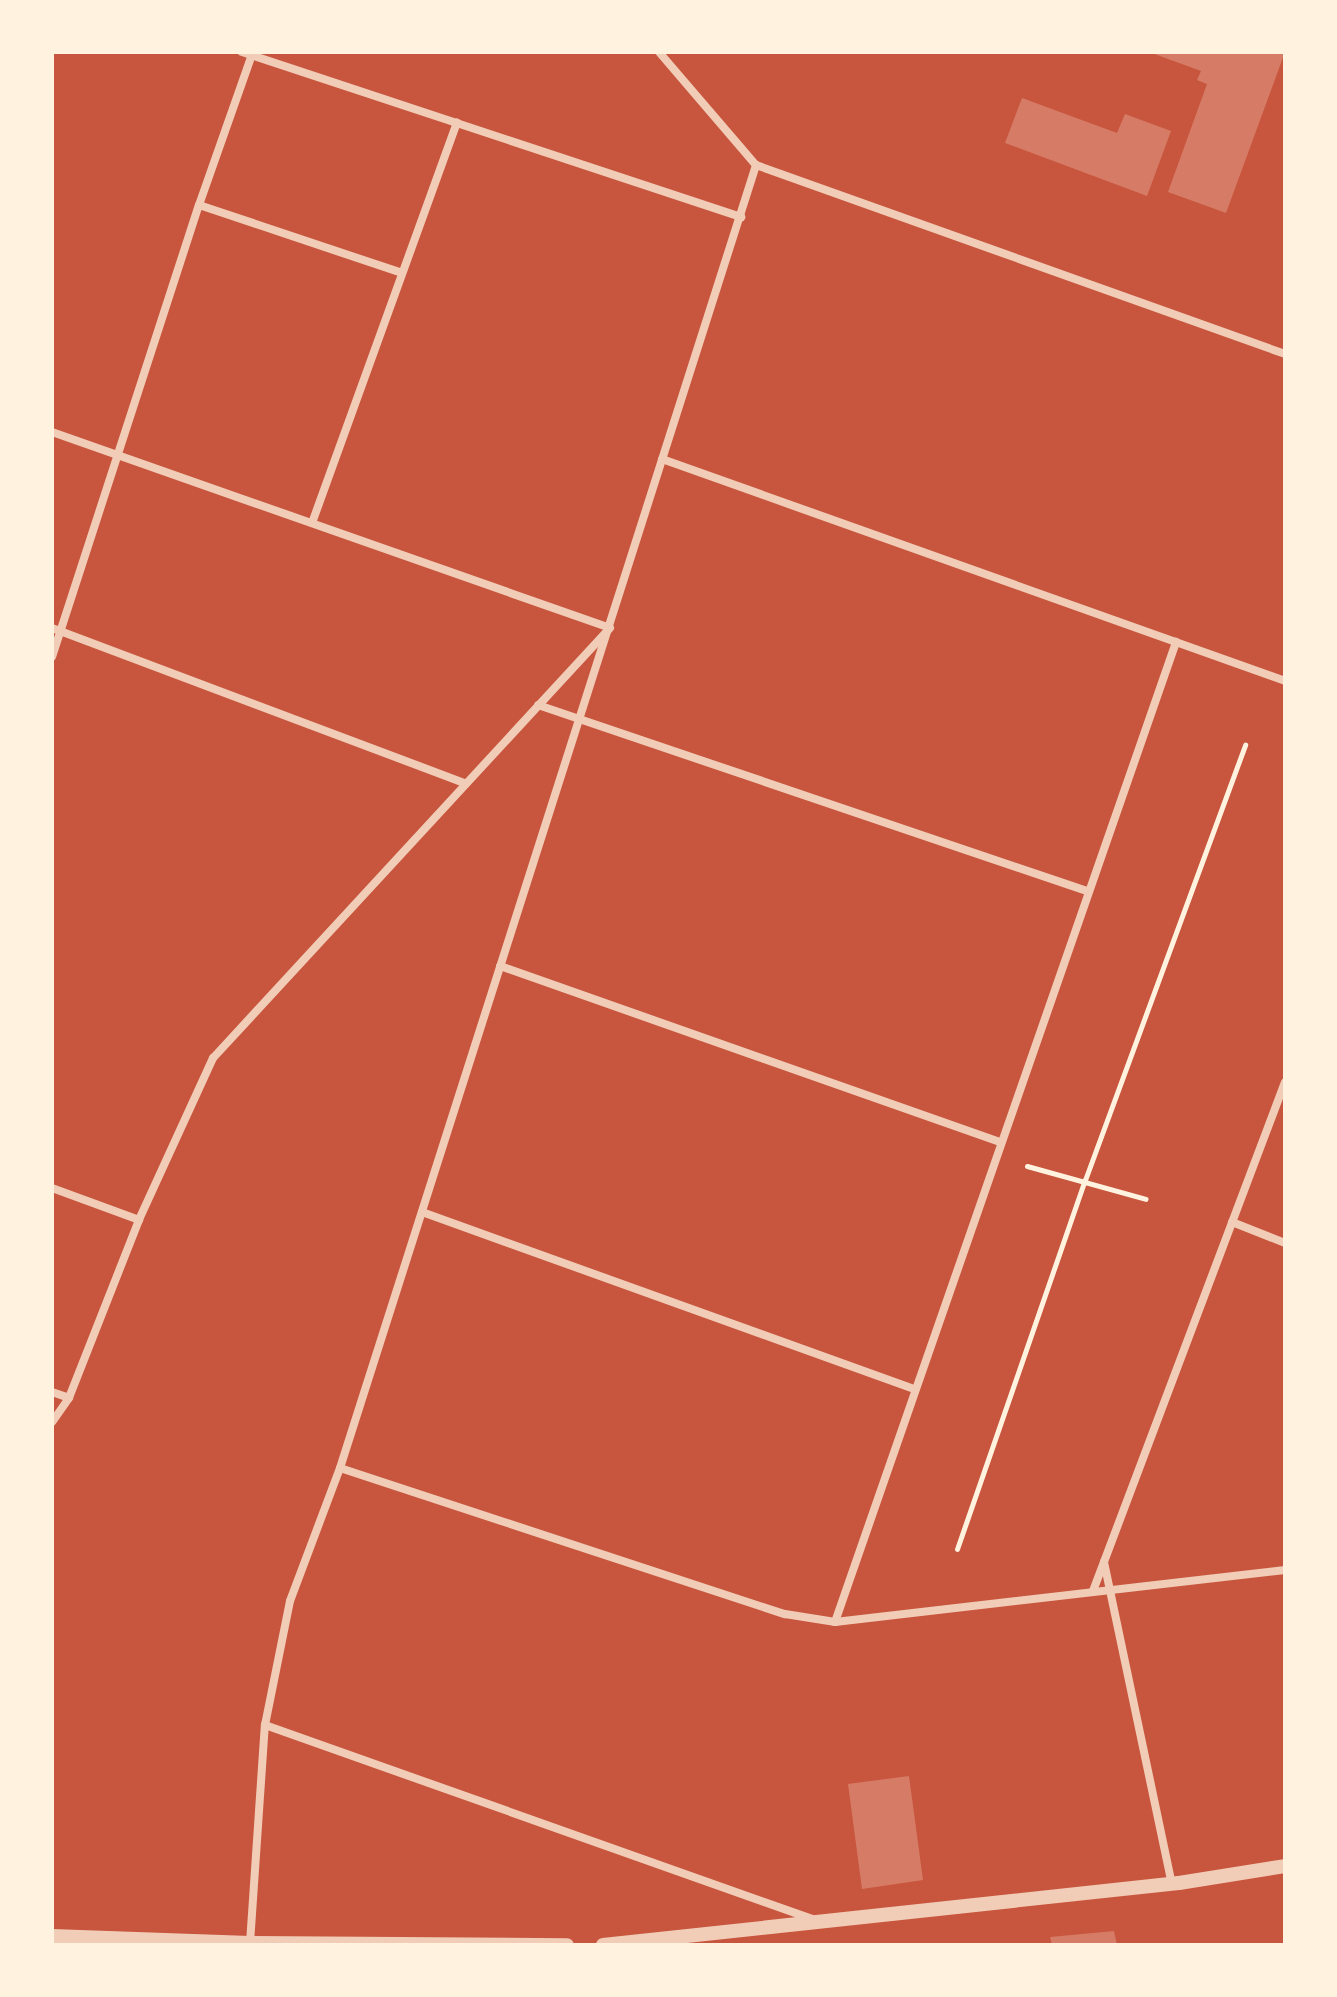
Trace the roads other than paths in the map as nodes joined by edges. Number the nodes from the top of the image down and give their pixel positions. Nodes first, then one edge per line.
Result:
1 (659, 52) edge
2 (249, 53) edge
3 (457, 122) junction
4 (756, 165) junction
5 (199, 205) junction
6 (741, 217) junction
7 (402, 273) junction
8 (1285, 354) edge
9 (52, 432) edge
10 (118, 452) junction
11 (662, 459) junction
12 (312, 523) junction
13 (610, 628) junction
14 (56, 629) edge
15 (1176, 642) junction
16 (52, 657) edge
17 (1285, 681) edge
18 (538, 705) junction
19 (579, 719) junction
20 (465, 783) junction
21 (1087, 891) junction
22 (500, 966) junction
23 (1285, 1082) edge
24 (1000, 1142) junction
25 (52, 1188) edge
26 (422, 1212) junction
27 (139, 1220) junction
28 (1232, 1222) junction
29 (1285, 1243) edge
30 (914, 1389) junction
31 (52, 1392) edge
32 (69, 1398) junction
33 (52, 1422) edge
34 (340, 1468) junction
35 (1104, 1561) junction
36 (1285, 1570) edge
37 (1110, 1590) junction
38 (1093, 1591) junction
39 (835, 1622) junction
40 (265, 1725) junction
41 (1285, 1866) edge
42 (1171, 1881) junction
43 (815, 1920) junction
44 (52, 1936) edge
45 (250, 1943) edge
46 (567, 1945) edge
47 (603, 1945) edge

1 - 4 street
2 - 3 street
2 - 5 street
3 - 6 street
3 - 7 street
4 - 6 street
4 - 8 street
5 - 7 street
5 - 10 street
6 - 11 street
7 - 12 street
9 - 10 street
10 - 12 street
10 - 14 street
11 - 13 street
11 - 15 street
12 - 13 street
13 - 18 street
13 - 19 street
14 - 16 street
14 - 20 street
15 - 17 street
15 - 21 street
18 - 19 street
18 - 20 street
19 - 21 street
19 - 22 street
20 - 27 street
21 - 24 street
22 - 24 street
22 - 26 street
23 - 28 street
24 - 30 street
25 - 27 street
26 - 30 street
26 - 34 street
27 - 32 street
28 - 29 street
28 - 35 street
30 - 39 street
31 - 32 street
32 - 33 street
34 - 39 street
34 - 40 street
35 - 37 street
35 - 38 street
36 - 37 street
37 - 38 street
37 - 42 street
38 - 39 street
40 - 43 street
40 - 45 street
41 - 42 street
42 - 43 street
43 - 47 street
44 - 45 street
45 - 46 street

